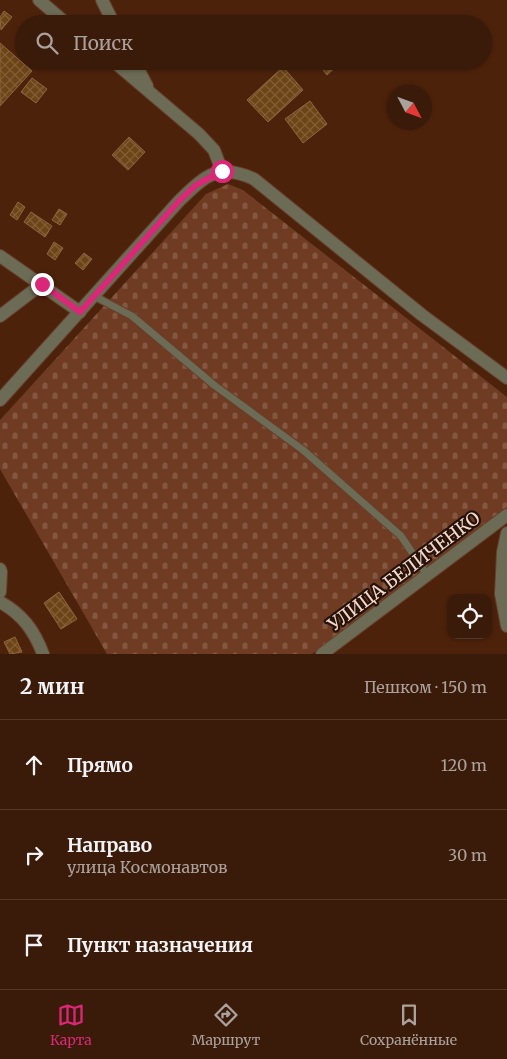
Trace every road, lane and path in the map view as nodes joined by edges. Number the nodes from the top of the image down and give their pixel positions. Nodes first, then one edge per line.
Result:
1 (39, 0) edge
2 (102, 0) edge
3 (57, 15) edge
4 (110, 15) edge
5 (123, 70) edge
6 (139, 70) edge
7 (151, 93) junction
8 (222, 171) junction
9 (0, 256) edge
10 (42, 284) junction
11 (94, 296) junction
12 (80, 312) junction
13 (0, 316) edge
14 (507, 378) edge
15 (0, 400) edge
16 (507, 515) edge
17 (507, 533) edge
18 (0, 568) edge
19 (427, 575) junction
20 (0, 592) edge
21 (0, 602) edge
22 (507, 626) edge
23 (43, 654) edge
24 (322, 654) edge

1 - 3 street
2 - 4 street
5 - 7 street
6 - 7 street
7 - 8 street
8 - 11 street
8 - 14 street
9 - 10 street
10 - 12 street
10 - 13 street
11 - 12 street
11 - 19 lane
12 - 15 street
16 - 19 street, УЛИЦА БЕЛИЧЕНКО
17 - 22 street
18 - 20 street
19 - 24 street, УЛИЦА БЕЛИЧЕНКО
21 - 23 street

